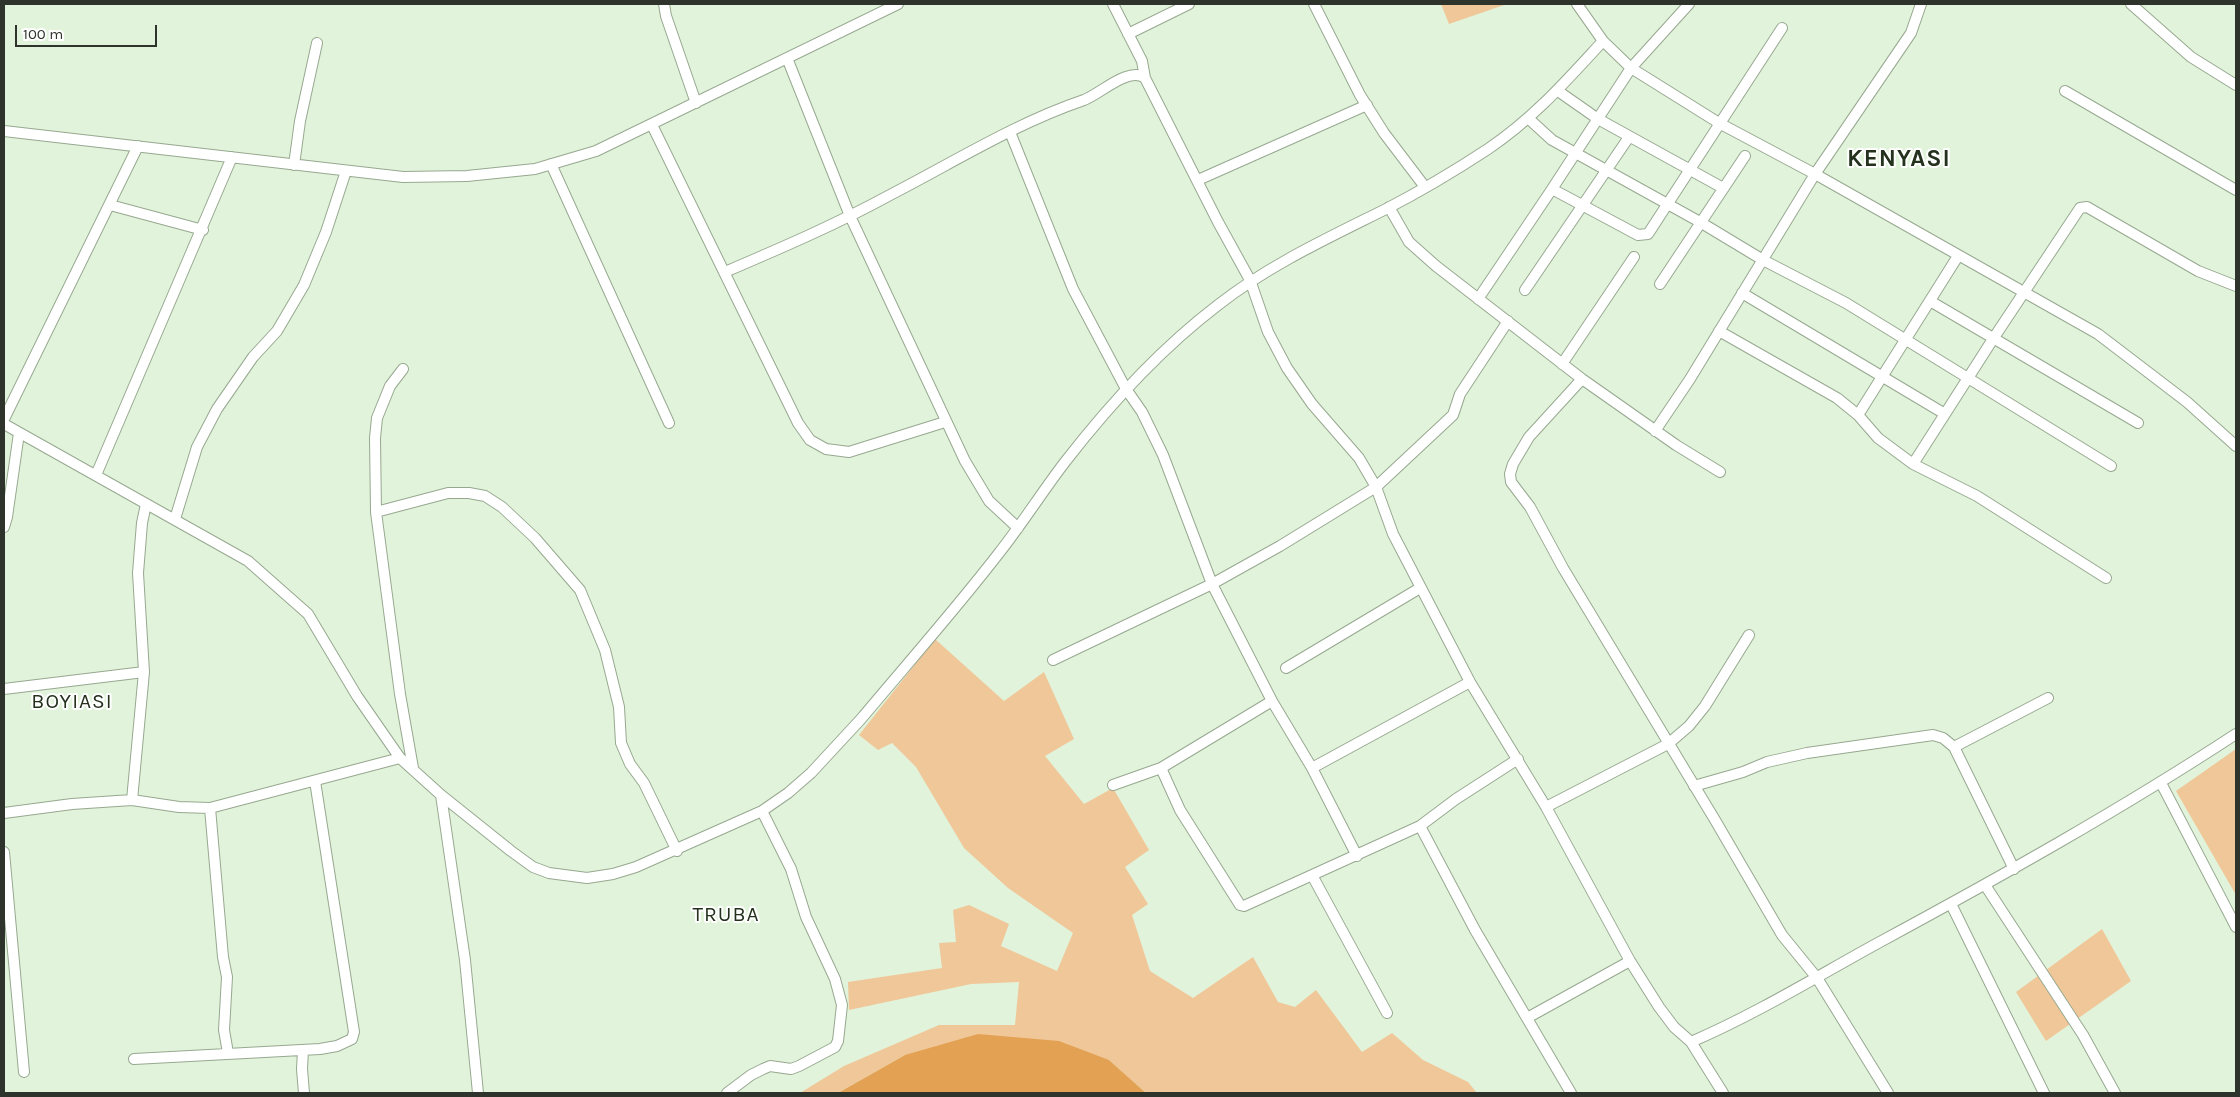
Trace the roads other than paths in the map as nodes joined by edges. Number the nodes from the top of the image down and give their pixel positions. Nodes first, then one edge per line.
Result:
1 (664, 4) edge
2 (898, 4) edge
3 (1113, 4) edge
4 (1189, 4) edge
5 (1314, 4) edge
6 (1577, 4) edge
7 (1689, 4) edge
8 (1921, 4) edge
9 (2131, 4) edge
10 (1782, 28) dead end
11 (1128, 34) junction
12 (1603, 41) junction
13 (317, 43) dead end
14 (788, 58) junction
15 (1631, 68) junction
16 (1145, 78) junction
17 (2235, 83) edge
18 (1558, 91) junction
19 (2065, 91) dead end
20 (696, 103) junction
21 (1367, 105) junction
22 (1529, 119) junction
23 (1598, 119) junction
24 (1719, 123) junction
25 (652, 124) junction
26 (4, 131) edge
27 (1010, 132) junction
28 (1629, 137) junction
29 (138, 146) junction
30 (1574, 153) junction
31 (1745, 156) dead end
32 (232, 157) junction
33 (551, 164) junction
34 (294, 165) junction
35 (346, 171) junction
36 (1606, 171) junction
37 (1690, 171) junction
38 (1816, 174) junction
39 (1198, 180) junction
40 (1425, 187) junction
41 (1723, 188) junction
42 (1552, 189) junction
43 (2236, 190) edge
44 (1669, 204) junction
45 (110, 205) junction
46 (1584, 206) junction
47 (1389, 207) junction
48 (850, 216) junction
49 (1700, 222) junction
50 (202, 230) junction
51 (1958, 256) junction
52 (1634, 257) dead end
53 (1763, 260) junction
54 (725, 272) junction
55 (1250, 280) junction
56 (1660, 284) dead end
57 (2236, 286) edge
58 (1525, 290) dead end
59 (2023, 292) junction
60 (1742, 294) junction
61 (1478, 300) junction
62 (1930, 301) junction
63 (1508, 321) junction
64 (1719, 331) junction
65 (1906, 339) junction
66 (1993, 339) junction
67 (1562, 364) junction
68 (403, 369) dead end
69 (1882, 376) junction
70 (1969, 378) junction
71 (1582, 379) junction
72 (1126, 389) junction
73 (1945, 414) junction
74 (1858, 415) junction
75 (4, 418) edge
76 (946, 422) junction
77 (669, 423) dead end
78 (2138, 423) dead end
79 (4, 424) edge
80 (1656, 431) junction
81 (19, 433) junction
82 (2236, 446) edge
83 (1913, 464) junction
84 (2111, 466) dead end
85 (1720, 472) dead end
86 (96, 476) junction
87 (1376, 487) junction
88 (146, 504) junction
89 (376, 512) junction
90 (175, 519) junction
91 (4, 527) edge
92 (1018, 528) junction
93 (2106, 578) dead end
94 (1212, 584) junction
95 (1420, 588) junction
96 (1749, 635) dead end
97 (1053, 660) dead end
98 (1286, 668) dead end
99 (144, 672) junction
100 (1470, 682) junction
101 (4, 689) edge
102 (2048, 698) dead end
103 (1272, 700) junction
104 (2236, 734) edge
105 (1668, 744) junction
106 (1954, 747) junction
107 (400, 758) junction
108 (1518, 759) junction
109 (413, 768) junction
110 (1162, 768) junction
111 (1312, 768) junction
112 (315, 781) junction
113 (2161, 783) junction
114 (1113, 785) dead end
115 (1694, 786) junction
116 (441, 795) junction
117 (132, 800) junction
118 (1546, 806) junction
119 (210, 808) junction
120 (762, 811) junction
121 (4, 813) edge
122 (1420, 826) junction
123 (677, 851) junction
124 (4, 852) edge
125 (1357, 856) junction
126 (2014, 869) junction
127 (1313, 877) junction
128 (1985, 886) junction
129 (1951, 904) junction
130 (2236, 927) edge
131 (1630, 961) junction
132 (1817, 978) junction
133 (1387, 1013) dead end
134 (1527, 1018) junction
135 (1691, 1042) junction
136 (303, 1050) junction
137 (228, 1053) junction
138 (134, 1059) dead end
139 (24, 1072) dead end
140 (304, 1093) edge
141 (478, 1093) edge
142 (727, 1093) edge
143 (1571, 1093) edge
144 (1723, 1093) edge
145 (1888, 1093) edge
146 (2044, 1093) edge
147 (2115, 1093) edge

1 - 20 street
2 - 14 street
3 - 11 street
4 - 11 street
5 - 21 street
6 - 12 street
7 - 15 street
8 - 38 street
9 - 17 street
10 - 24 street
11 - 16 street
12 - 15 street
12 - 18 street
13 - 34 street
14 - 20 street
14 - 48 street
15 - 23 street
15 - 24 street
16 - 27 street
16 - 39 street
18 - 22 street
18 - 23 street
19 - 43 street
20 - 25 street
21 - 39 street
21 - 40 street
22 - 30 street
22 - 40 street
23 - 28 street
23 - 30 street
24 - 37 street
24 - 38 street
25 - 33 street
25 - 54 street
26 - 29 street
27 - 48 street
27 - 72 street
28 - 36 street
28 - 37 street
29 - 32 street
29 - 45 street
30 - 36 street
30 - 42 street
31 - 41 street
32 - 34 street
32 - 50 street
33 - 35 street
33 - 77 street
34 - 35 street
35 - 90 street
36 - 44 street
36 - 46 street
37 - 41 street
37 - 44 street
38 - 51 street
38 - 53 street
39 - 55 street
40 - 47 street
41 - 49 street
42 - 46 street
42 - 61 street
44 - 46 street
44 - 49 street
45 - 50 street
45 - 75 street
46 - 58 street
47 - 55 street
47 - 61 street
48 - 54 street
48 - 76 street
49 - 53 street
49 - 56 street
50 - 86 street
51 - 59 street
51 - 62 street
52 - 67 street
53 - 60 street
53 - 65 street
54 - 76 street
55 - 72 street
55 - 87 street
57 - 59 street
59 - 66 street
59 - 82 street
60 - 64 street
60 - 69 street
61 - 63 street
62 - 65 street
62 - 66 street
63 - 67 street
63 - 87 street
64 - 74 street
64 - 80 street
65 - 69 street
65 - 70 street
66 - 70 street
66 - 78 street
67 - 71 street
68 - 89 street
69 - 73 street
69 - 74 street
70 - 73 street
70 - 84 street
71 - 80 street
71 - 105 street
72 - 92 street
72 - 94 street
73 - 83 street
74 - 83 street
76 - 92 street
79 - 81 street
80 - 85 street
81 - 86 street
81 - 91 street
83 - 93 street
86 - 88 street
87 - 94 street
87 - 95 street
88 - 90 street
88 - 99 street
89 - 109 street
89 - 123 street
90 - 107 street
92 - 120 street
94 - 97 street
94 - 103 street
95 - 98 street
95 - 100 street
96 - 105 street
99 - 101 street
99 - 117 street
100 - 108 street
100 - 111 street
102 - 106 street
103 - 110 street
103 - 111 street
104 - 113 street
105 - 115 street
105 - 118 street
106 - 115 street
106 - 126 street
107 - 109 street
107 - 112 street
108 - 118 street
108 - 122 street
109 - 116 street
110 - 114 street
110 - 127 street
111 - 125 street
112 - 119 street
112 - 136 street
113 - 126 street
113 - 130 street
115 - 132 street
116 - 123 street
116 - 141 street
117 - 119 street
117 - 121 street
118 - 131 street
119 - 137 street
120 - 123 street
120 - 142 street
122 - 125 street
122 - 134 street
124 - 139 street
125 - 127 street
126 - 128 street
127 - 133 street
128 - 129 street
128 - 147 street
129 - 132 street
129 - 146 street
131 - 134 street
131 - 135 street
132 - 135 street
132 - 145 street
134 - 143 street
135 - 144 street
136 - 137 street
136 - 140 street
137 - 138 street

